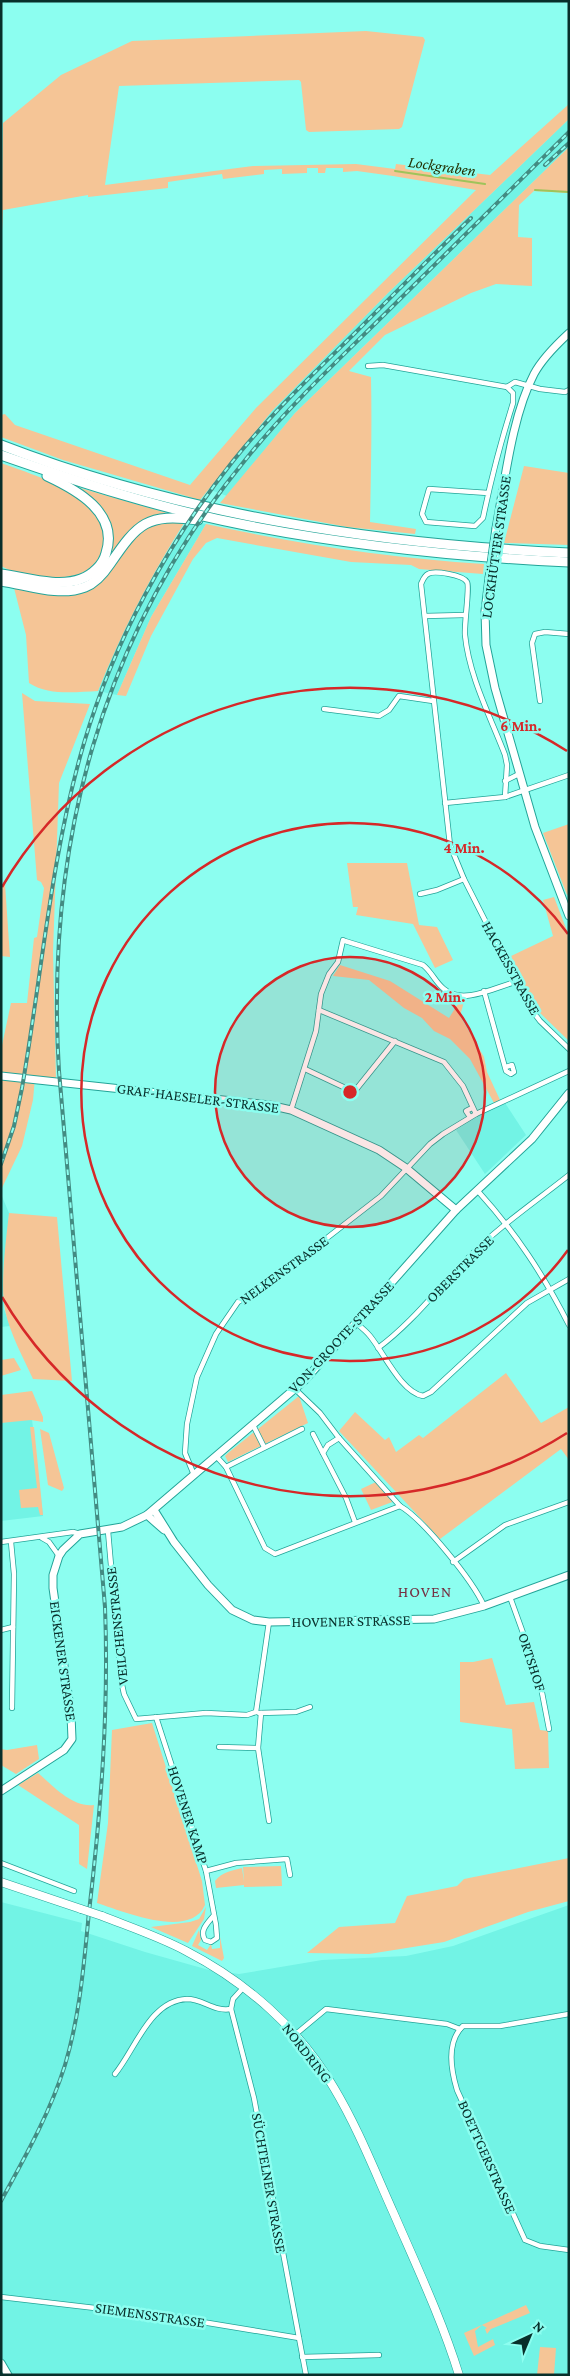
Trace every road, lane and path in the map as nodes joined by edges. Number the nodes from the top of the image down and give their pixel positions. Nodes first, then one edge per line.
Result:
1 (569, 333) edge
2 (368, 366) dead end
3 (507, 387) junction
4 (528, 387) junction
5 (568, 392) edge
6 (1, 445) edge
7 (1, 455) edge
8 (488, 493) junction
9 (243, 525) junction
10 (569, 553) edge
11 (569, 562) edge
12 (1, 568) edge
13 (1, 574) edge
14 (16, 576) junction
15 (464, 578) joint
16 (1, 581) edge
17 (29, 586) junction
18 (1, 587) edge
19 (464, 615) junction
20 (425, 616) junction
21 (569, 634) edge
22 (433, 701) junction
23 (540, 702) dead end
24 (324, 709) dead end
25 (519, 774) junction
26 (569, 775) edge
27 (505, 781) junction
28 (524, 791) junction
29 (505, 796) junction
30 (444, 803) junction
31 (464, 879) junction
32 (420, 894) dead end
33 (569, 916) edge
34 (515, 982) junction
35 (484, 991) junction
36 (319, 1010) junction
37 (395, 1041) junction
38 (569, 1048) edge
39 (506, 1067) dead end
40 (305, 1069) junction
41 (569, 1071) edge
42 (1, 1076) edge
43 (569, 1093) edge
44 (472, 1108) junction
45 (291, 1110) junction
46 (476, 1114) junction
47 (470, 1117) junction
48 (406, 1168) junction
49 (569, 1175) edge
50 (477, 1190) junction
51 (456, 1210) junction
52 (508, 1223) junction
53 (569, 1279) edge
54 (550, 1289) junction
55 (356, 1323) junction
56 (569, 1325) edge
57 (378, 1348) junction
58 (295, 1389) junction
59 (253, 1425) junction
60 (302, 1429) dead end
61 (313, 1434) dead end
62 (339, 1438) junction
63 (264, 1447) junction
64 (323, 1453) junction
65 (216, 1456) junction
66 (226, 1467) junction
67 (194, 1474) junction
68 (569, 1502) edge
69 (400, 1506) junction
70 (154, 1510) junction
71 (147, 1515) junction
72 (355, 1522) junction
73 (164, 1530) junction
74 (108, 1531) junction
75 (80, 1534) junction
76 (42, 1538) junction
77 (1, 1542) edge
78 (11, 1542) junction
79 (59, 1556) junction
80 (453, 1562) junction
81 (569, 1575) edge
82 (510, 1597) junction
83 (484, 1606) junction
84 (269, 1622) junction
85 (13, 1628) junction
86 (1, 1630) edge
87 (310, 1707) dead end
88 (12, 1708) dead end
89 (258, 1712) junction
90 (156, 1717) junction
91 (549, 1729) dead end
92 (219, 1748) dead end
93 (258, 1748) junction
94 (1, 1791) edge
95 (270, 1821) dead end
96 (1, 1863) edge
97 (206, 1871) junction
98 (290, 1874) dead end
99 (1, 1882) edge
100 (74, 1891) dead end
101 (214, 1915) junction
102 (243, 1988) junction
103 (231, 2009) junction
104 (569, 2014) edge
105 (460, 2029) junction
106 (296, 2034) junction
107 (114, 2074) dead end
108 (569, 2250) edge
109 (1, 2297) edge
110 (299, 2338) junction
111 (379, 2355) dead end
112 (302, 2357) junction
113 (1, 2363) edge
114 (8, 2375) edge
115 (306, 2375) edge
116 (459, 2375) edge

1 - 4 street, LOCKHÜTTER STRASSE
2 - 3 street
3 - 4 street
3 - 8 street
4 - 5 street
4 - 25 street, LOCKHÜTTER STRASSE, bridge
6 - 10 highway
7 - 9 highway
7 - 14 highway
8 - 8 street
9 - 11 highway
9 - 17 highway
12 - 14 highway
13 - 14 highway
15 - 19 street, LOCKHÜTTER STRASSE
15 - 20 street, HACKESSTRASSE
16 - 17 highway
17 - 18 highway
19 - 20 street, LOCKHÜTTER STRASSE
19 - 27 street, LOCKHÜTTER STRASSE
20 - 22 street, HACKESSTRASSE
21 - 23 street
22 - 24 street
22 - 30 street, HACKESSTRASSE
25 - 27 street
25 - 28 street, LOCKHÜTTER STRASSE
26 - 28 street
27 - 29 street, LOCKHÜTTER STRASSE
28 - 29 street
28 - 33 street, LOCKHÜTTER STRASSE
29 - 30 street
30 - 31 street, HACKESSTRASSE
31 - 32 street
31 - 34 street, HACKESSTRASSE
34 - 35 street
34 - 38 street, HACKESSTRASSE
35 - 36 street
35 - 39 street
36 - 37 street
36 - 40 street
37 - 40 street
37 - 44 street
40 - 45 street
41 - 46 street, NELKENSTRASSE
42 - 45 street, GRAF-HAESELER-STRASSE
43 - 50 street, VON-GROOTE-STRASSE
44 - 46 street
44 - 47 street
45 - 48 street, GRAF-HAESELER-STRASSE
46 - 47 street, NELKENSTRASSE
47 - 48 street, NELKENSTRASSE
48 - 51 street, GRAF-HAESELER-STRASSE
48 - 67 street, NELKENSTRASSE
49 - 52 street, OBERSTRASSE
50 - 51 street, VON-GROOTE-STRASSE
50 - 52 street
51 - 55 street, VON-GROOTE-STRASSE
52 - 54 street
52 - 57 street, OBERSTRASSE
53 - 54 street
54 - 56 street
54 - 57 street
55 - 57 street
55 - 58 street, VON-GROOTE-STRASSE
58 - 59 street, VON-GROOTE-STRASSE
58 - 62 street
59 - 63 street
59 - 65 street, VON-GROOTE-STRASSE
60 - 63 street
61 - 64 street
62 - 64 street
62 - 69 street
63 - 66 street
64 - 72 street
65 - 66 street
65 - 67 street, VON-GROOTE-STRASSE
66 - 72 street
67 - 70 street, VON-GROOTE-STRASSE
68 - 80 street
69 - 72 street
69 - 80 street
70 - 71 street, VON-GROOTE-STRASSE
70 - 73 street, HOVENER STRASSE
71 - 73 street, HOVENER STRASSE
71 - 74 street, VON-GROOTE-STRASSE
73 - 84 street, HOVENER STRASSE
74 - 75 street, VON-GROOTE-STRASSE
74 - 90 street, VEILCHENSTRASSE
75 - 76 street
75 - 79 street, EICKENER STRASSE
76 - 78 street
76 - 79 street
77 - 78 street
78 - 85 street
79 - 94 street, EICKENER STRASSE
80 - 83 street
81 - 82 street, HOVENER STRASSE
82 - 83 street, HOVENER STRASSE
82 - 91 street, ORTSHOF
83 - 84 street, HOVENER STRASSE
84 - 89 street
85 - 86 street
85 - 88 street
87 - 89 street
89 - 90 street
89 - 93 street
90 - 97 street, HOVENER KAMP
92 - 93 street
93 - 95 street
96 - 100 street
97 - 98 street
97 - 101 street, HOVENER KAMP
99 - 102 main road, NORDRING, bridge
101 - 101 street, HOVENER KAMP
102 - 103 street
102 - 106 main road, NORDRING
103 - 107 street
103 - 110 street, SÜCHTELNER STRASSE
104 - 105 street
105 - 106 street
105 - 108 street, BOETTGERSTRASSE
106 - 116 main road, NORDRING
109 - 110 street, SIEMENSSTRASSE
110 - 112 street, SÜCHTELNER STRASSE
111 - 112 street
112 - 115 street, SÜCHTELNER STRASSE
113 - 114 street

